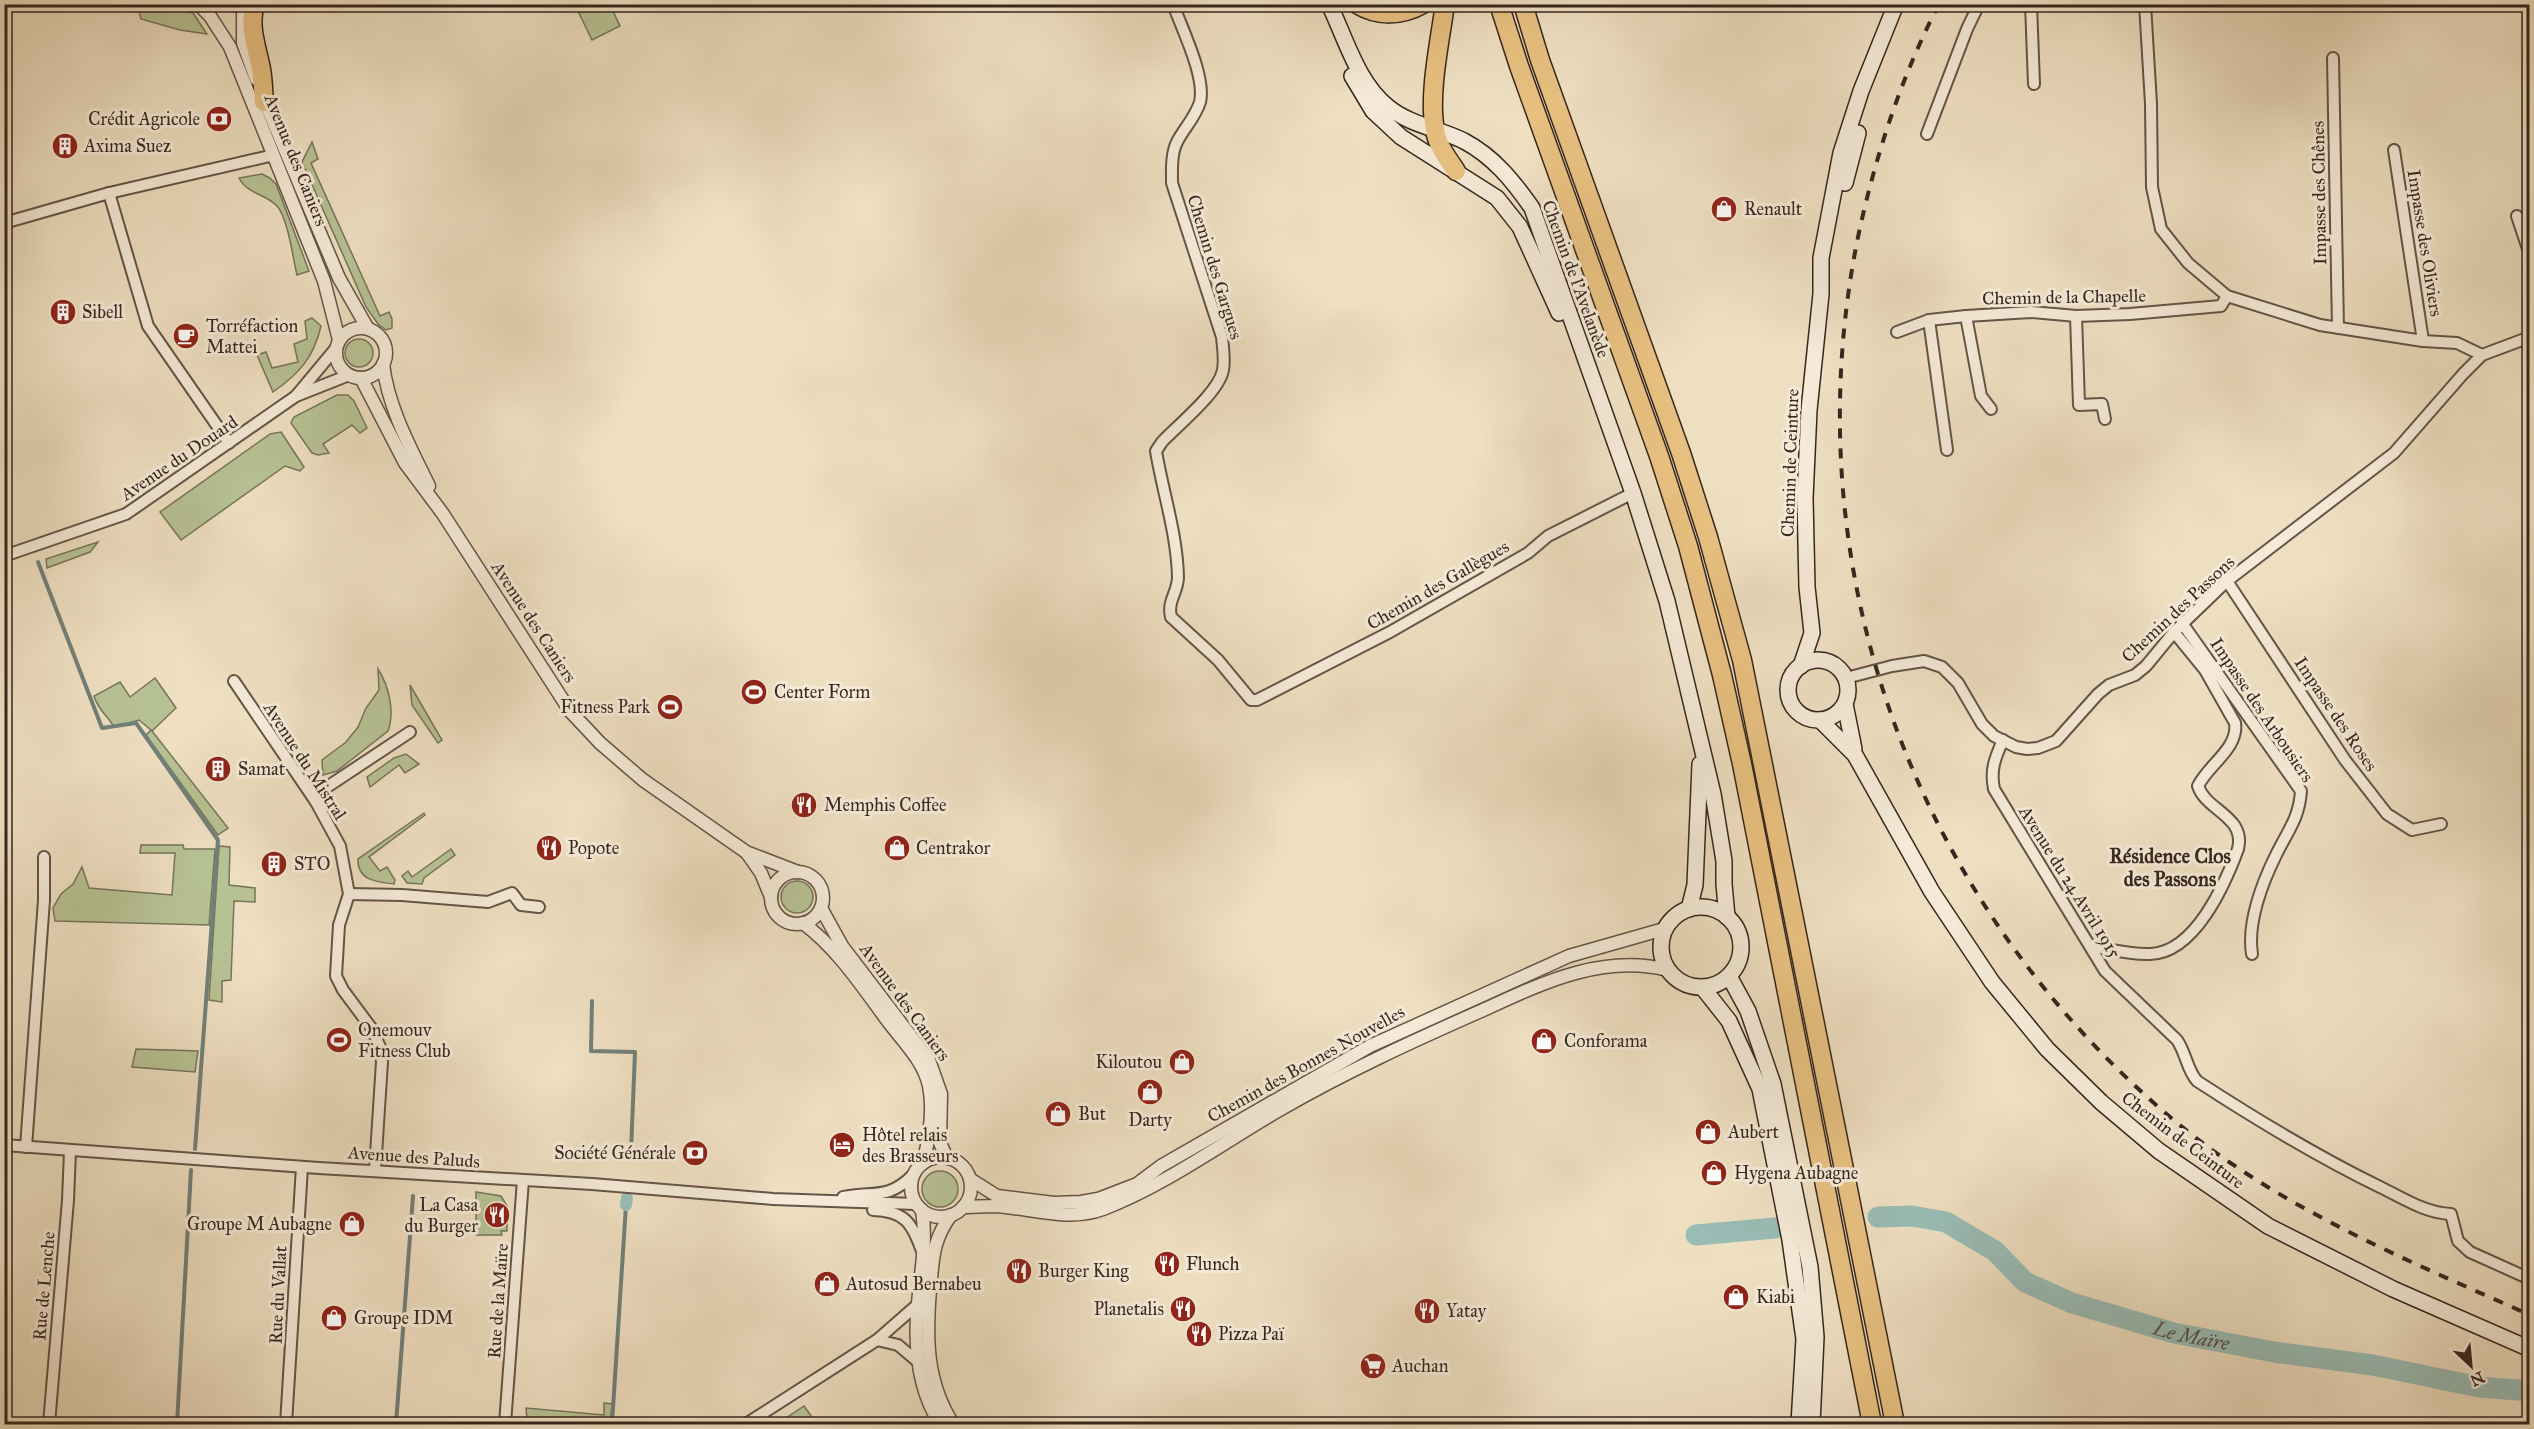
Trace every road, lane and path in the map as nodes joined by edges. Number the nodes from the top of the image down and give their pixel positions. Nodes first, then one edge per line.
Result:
1 (198, 4) edge
2 (243, 4) edge
3 (255, 4) edge
4 (1173, 4) edge
5 (1320, 4) edge
6 (1329, 4) edge
7 (1357, 4) edge
8 (1423, 4) edge
9 (1445, 4) edge
10 (1499, 4) edge
11 (1523, 4) edge
12 (1896, 4) edge
13 (1906, 4) edge
14 (1979, 4) edge
15 (2031, 4) edge
16 (2145, 4) edge
17 (2333, 58) dead end
18 (2034, 84) dead end
19 (264, 102) junction
20 (1435, 131) junction
21 (1927, 134) dead end
22 (2394, 150) dead end
23 (274, 154) junction
24 (1456, 171) junction
25 (109, 193) junction
26 (2517, 216) dead end
27 (4, 223) edge
28 (2529, 255) edge
29 (1821, 294) junction
30 (2227, 296) junction
31 (1966, 316) junction
32 (2076, 316) junction
33 (1929, 320) junction
34 (2338, 328) junction
35 (368, 329) junction
36 (1898, 332) dead end
37 (2529, 337) edge
38 (2423, 341) junction
39 (337, 344) junction
40 (2482, 355) junction
41 (383, 364) junction
42 (355, 377) junction
43 (296, 396) junction
44 (1601, 406) junction
45 (1991, 409) dead end
46 (2105, 419) dead end
47 (229, 443) junction
48 (1947, 450) dead end
49 (1634, 493) junction
50 (443, 514) junction
51 (4, 556) edge
52 (2228, 581) junction
53 (2182, 623) junction
54 (2174, 632) junction
55 (1812, 633) junction
56 (1831, 663) junction
57 (1801, 666) junction
58 (1846, 678) junction
59 (234, 681) dead end
60 (1257, 700) joint
61 (1845, 704) junction
62 (1820, 720) junction
63 (410, 732) dead end
64 (2003, 740) junction
65 (1701, 748) junction
66 (1856, 755) junction
67 (316, 802) junction
68 (2441, 824) dead end
69 (746, 852) junction
70 (44, 857) dead end
71 (798, 872) junction
72 (349, 894) junction
73 (771, 897) junction
74 (539, 907) dead end
75 (821, 908) junction
76 (1689, 909) junction
77 (1727, 917) junction
78 (803, 923) junction
79 (1664, 929) junction
80 (2090, 946) junction
81 (2252, 954) dead end
82 (1668, 970) junction
83 (1729, 976) junction
84 (1703, 988) junction
85 (4, 1145) edge
86 (26, 1147) junction
87 (70, 1151) junction
88 (947, 1158) junction
89 (922, 1163) junction
90 (302, 1167) junction
91 (375, 1170) junction
92 (913, 1175) junction
93 (970, 1179) junction
94 (523, 1180) junction
95 (822, 1202) junction
96 (919, 1207) junction
97 (963, 1207) junction
98 (951, 1215) junction
99 (923, 1254) junction
100 (2529, 1279) edge
101 (917, 1305) junction
102 (877, 1340) junction
103 (2529, 1349) edge
104 (917, 1361) junction
105 (49, 1425) edge
106 (286, 1425) edge
107 (506, 1425) edge
108 (746, 1425) edge
109 (940, 1425) edge
110 (954, 1425) edge
111 (1798, 1425) edge
112 (1812, 1425) edge
113 (1872, 1425) edge
114 (1896, 1425) edge

1 - 23 street, Avenue des Caniers
2 - 19 street, Avenue des Caniers
3 - 19 highway
4 - 60 street, Chemin des Gargues
5 - 24 main road, Chemin de l'Avelanède
6 - 20 main road, Chemin de l'Avelanède
7 - 8 highway
9 - 20 highway
10 - 113 highway
11 - 114 highway
12 - 29 main road, Chemin de Ceinture
13 - 29 main road, Chemin de Ceinture
14 - 21 street
15 - 18 street
16 - 30 street
17 - 34 street, Impasse des Chênes
19 - 35 street, Avenue des Caniers
20 - 24 highway
20 - 44 main road, Chemin de l'Avelanède
22 - 38 street, Impasse des Oliviers
23 - 25 street
23 - 39 street, Avenue des Caniers
24 - 44 main road, Chemin de l'Avelanède
25 - 27 street
25 - 47 street
26 - 28 street
29 - 55 main road, Chemin de Ceinture
30 - 32 street, Chemin de la Chapelle
30 - 34 street
31 - 32 street, Chemin de la Chapelle
31 - 33 street, Chemin de la Chapelle
31 - 45 street
32 - 46 street
33 - 36 street, Chemin de la Chapelle
33 - 48 street
34 - 38 street
35 - 39 street
35 - 41 street
37 - 40 street
38 - 40 street
39 - 42 street
39 - 43 street, Avenue du Douard
40 - 52 street, Chemin des Passons
41 - 42 street
41 - 50 street, Avenue des Caniers
42 - 43 street, Avenue du Douard
42 - 50 street, Avenue des Caniers
43 - 47 street, Avenue du Douard
44 - 49 main road, Chemin de l'Avelanède
47 - 51 street, Avenue du Douard
49 - 60 street, Chemin des Gallègues
49 - 65 main road, Chemin de l'Avelanède
50 - 69 street, Avenue des Caniers
52 - 53 street, Chemin des Passons
52 - 68 street, Impasse des Roses
53 - 54 street, Chemin des Passons
53 - 81 street, Impasse des Arbousiers
54 - 64 street, Chemin des Passons
54 - 80 street
55 - 56 main road, Chemin de Ceinture
55 - 57 main road, Chemin de Ceinture
56 - 57 main road
56 - 58 main road
57 - 62 main road
58 - 61 main road
58 - 64 street, Chemin des Passons
59 - 67 street, Avenue du Mistral
61 - 62 main road
61 - 66 main road, Chemin de Ceinture
62 - 66 main road, Chemin de Ceinture
63 - 67 street
64 - 80 street, Avenue du 24 Avril 1915
65 - 76 main road
65 - 77 main road
66 - 103 main road, Chemin de Ceinture
67 - 72 street, Avenue du Mistral
69 - 71 street, Avenue des Caniers
69 - 73 street, Avenue des Caniers
70 - 86 street
71 - 73 street
71 - 75 street
72 - 74 street
72 - 91 street, Avenue du Mistral
73 - 78 street
75 - 78 street
75 - 88 street, Avenue des Caniers
76 - 77 main road
76 - 79 main road
77 - 83 main road
78 - 89 street, Avenue des Caniers
79 - 82 main road
79 - 93 street, Chemin des Bonnes Nouvelles
80 - 100 street, Avenue du 24 Avril 1915
82 - 84 main road
82 - 97 street, Chemin des Bonnes Nouvelles
83 - 84 main road
83 - 112 main road
84 - 111 main road
85 - 86 street, Avenue des Paluds
86 - 87 street, Avenue des Paluds
87 - 90 street, Avenue des Paluds
87 - 105 street, Rue de Lenche
88 - 89 street
88 - 93 street
89 - 92 street
90 - 91 street, Avenue des Paluds
90 - 106 street, Rue du Vallat
91 - 94 street, Avenue des Paluds
92 - 95 street, Avenue des Paluds
92 - 96 street
93 - 97 street
94 - 95 street, Avenue des Paluds
94 - 107 street, Rue de la Maïre
95 - 96 street, Avenue des Paluds
95 - 99 street, Avenue des Paluds
96 - 98 street
96 - 99 street
97 - 98 street
98 - 110 street
99 - 101 street
101 - 102 street
101 - 104 street
102 - 104 street
102 - 108 street
104 - 109 street

